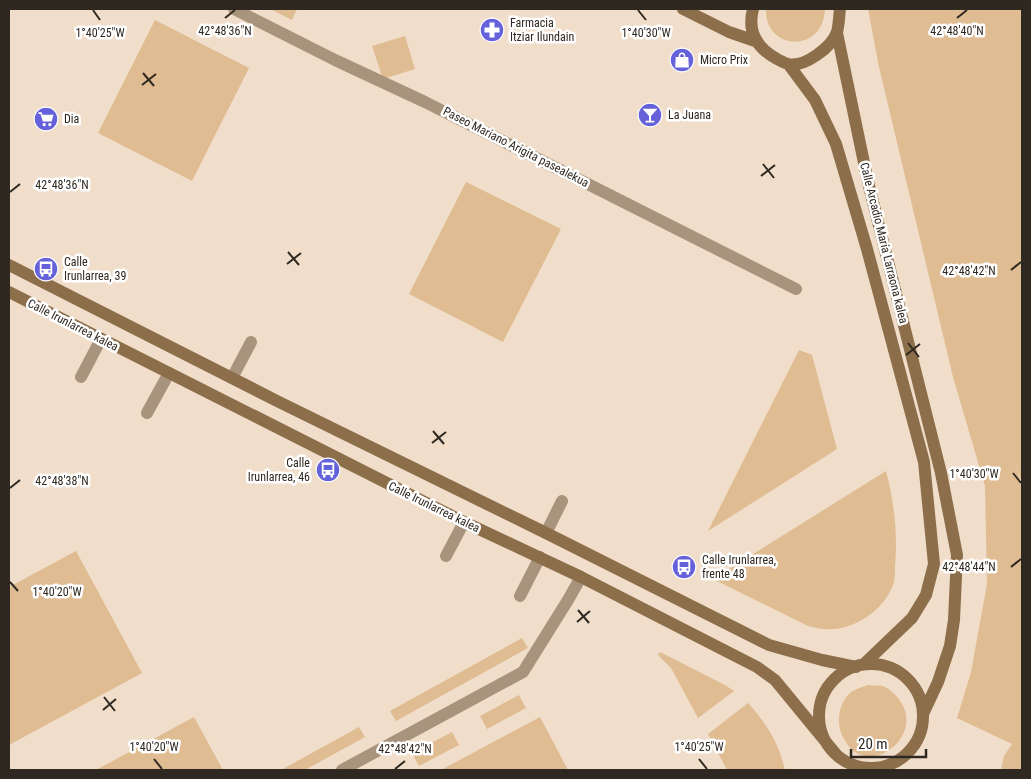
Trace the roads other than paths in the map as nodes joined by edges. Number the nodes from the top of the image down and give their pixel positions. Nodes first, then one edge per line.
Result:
1 (234, 9) edge
2 (683, 9) edge
3 (752, 9) edge
4 (840, 9) edge
5 (837, 33) junction
6 (755, 41) junction
7 (789, 65) junction
8 (9, 265) edge
9 (796, 289) dead end
10 (9, 292) edge
11 (100, 338) junction
12 (251, 342) dead end
13 (169, 373) junction
14 (81, 378) dead end
15 (232, 378) junction
16 (147, 413) dead end
17 (562, 501) dead end
18 (464, 522) junction
19 (546, 533) junction
20 (446, 556) dead end
21 (540, 557) junction
22 (581, 577) junction
23 (520, 596) dead end
24 (860, 666) junction
25 (923, 714) junction
26 (835, 753) junction
27 (859, 768) edge
28 (342, 770) edge

1 - 9 street, Paseo Mariano Arigita pasealekua
2 - 6 street
3 - 6 street
4 - 5 street
5 - 7 street
5 - 25 street, Calle Arcadio María Larraona kalea
6 - 7 street
7 - 24 street, Calle Arcadio María Larraona kalea
8 - 15 street, Calle Irunlarrea kalea
10 - 11 street, Calle Irunlarrea kalea
11 - 13 street, Calle Irunlarrea kalea
11 - 14 street
12 - 15 street
13 - 16 street
13 - 18 street, Calle Irunlarrea kalea
15 - 19 street, Calle Irunlarrea kalea
17 - 19 street
18 - 20 street
18 - 21 street, Calle Irunlarrea kalea
19 - 24 street, Calle Irunlarrea kalea
21 - 22 street, Calle Irunlarrea kalea
21 - 23 street
22 - 26 street, Calle Irunlarrea kalea
22 - 28 street
24 - 25 street
24 - 26 street
25 - 27 street
26 - 27 street

